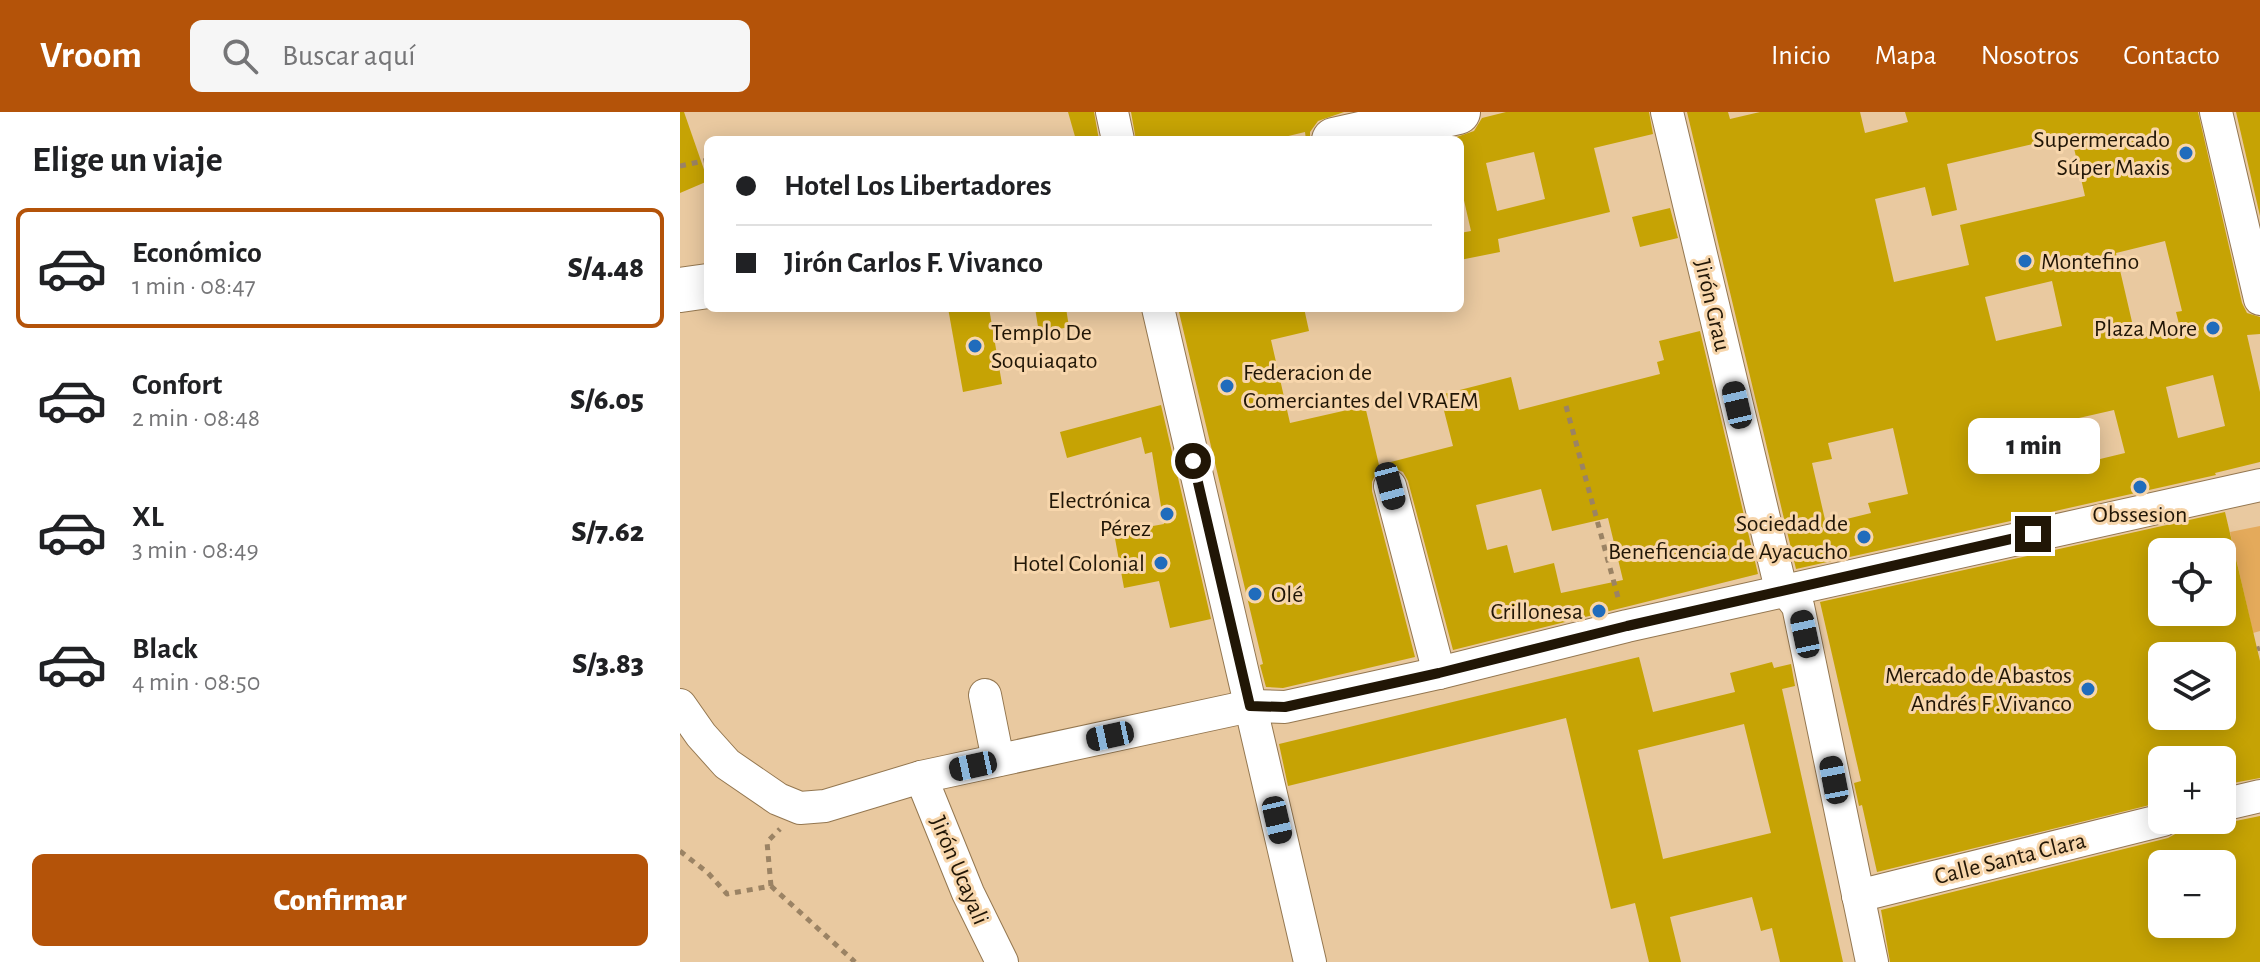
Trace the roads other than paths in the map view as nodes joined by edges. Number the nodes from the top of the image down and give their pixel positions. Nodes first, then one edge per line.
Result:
1 (1112, 112) edge
2 (1458, 112) edge
3 (1667, 112) edge
4 (2216, 112) edge
5 (1117, 136) edge
6 (1352, 136) edge
7 (704, 287) edge
8 (680, 290) edge
9 (2260, 299) edge
10 (1159, 312) edge
11 (2260, 485) edge
12 (1390, 486) dead end
13 (1789, 591) junction
14 (1439, 673) junction
15 (985, 695) dead end
16 (680, 705) edge
17 (1250, 706) junction
18 (998, 760) junction
19 (921, 777) junction
20 (2260, 796) edge
21 (2236, 802) edge
22 (2148, 824) edge
23 (1858, 896) junction
24 (1002, 962) edge
25 (1310, 962) edge
26 (1872, 962) edge

1 - 5 street
2 - 6 street
3 - 13 street, Jirón Grau
4 - 9 street
7 - 8 street
10 - 17 street
11 - 13 street
12 - 14 street
13 - 14 street
13 - 23 street, Jirón Grau
14 - 17 street
15 - 18 street
16 - 19 street
17 - 18 street
17 - 25 street
18 - 19 street
19 - 24 street, Jirón Ucayali
20 - 21 street
22 - 23 street, Calle Santa Clara
23 - 26 street, Jirón Grau

